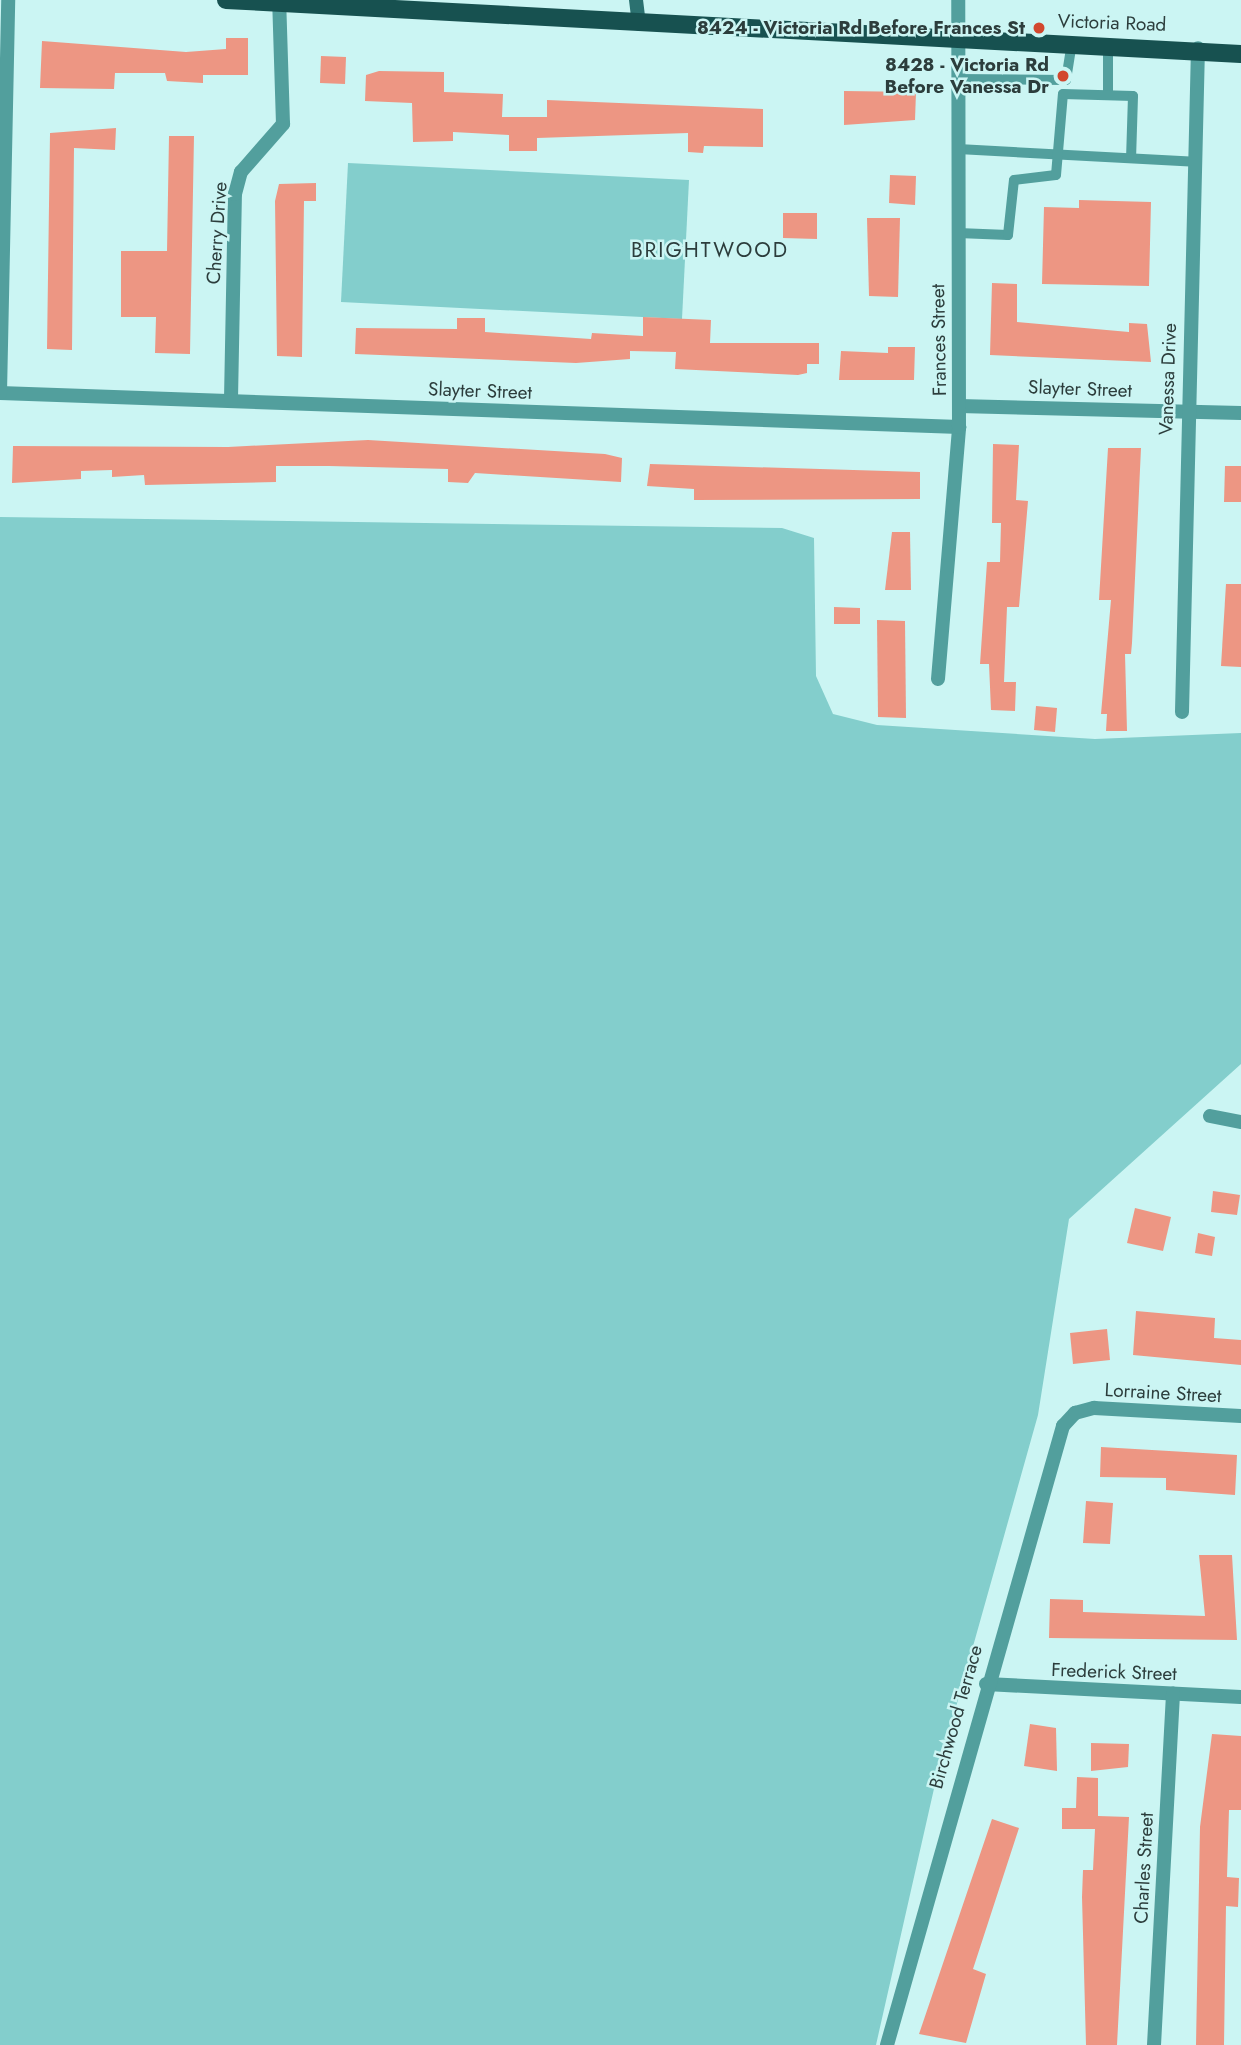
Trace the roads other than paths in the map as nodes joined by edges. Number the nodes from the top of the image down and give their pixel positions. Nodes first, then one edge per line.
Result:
1 (8, 0) edge
2 (226, 0) edge
3 (636, 0) edge
4 (958, 0) edge
5 (279, 1) edge
6 (639, 24) junction
7 (957, 37) junction
8 (1072, 42) junction
9 (1108, 44) junction
10 (1198, 48) junction
11 (1241, 54) edge
12 (957, 79) junction
13 (1108, 95) junction
14 (958, 149) junction
15 (1060, 153) junction
16 (1131, 158) junction
17 (1195, 162) junction
18 (957, 233) junction
19 (0, 393) edge
20 (232, 399) junction
21 (959, 406) junction
22 (1185, 412) junction
23 (1241, 413) edge
24 (959, 427) junction
25 (938, 678) dead end
26 (1182, 712) dead end
27 (1210, 1116) dead end
28 (1241, 1122) edge
29 (1082, 1409) joint
30 (1241, 1416) edge
31 (986, 1684) junction
32 (1173, 1694) junction
33 (1241, 1697) edge
34 (887, 2045) edge
35 (1154, 2045) edge

1 - 19 street
2 - 5 main road, Victoria Road
3 - 6 street
4 - 7 street, Frances Street
5 - 6 main road, Victoria Road
5 - 20 street, Cherry Drive
6 - 7 main road, Victoria Road
7 - 8 main road, Victoria Road
7 - 12 street, Frances Street
8 - 9 main road, Victoria Road
8 - 12 lane
9 - 10 main road, Victoria Road
9 - 13 lane
10 - 11 main road, Victoria Road
10 - 17 street, Vanessa Drive
12 - 14 street, Frances Street
13 - 15 lane
13 - 16 lane
14 - 15 lane
14 - 18 street, Frances Street
15 - 16 lane
15 - 18 lane
16 - 17 lane
17 - 22 street, Vanessa Drive
18 - 21 street, Frances Street
19 - 20 street, Slayter Street
20 - 24 street, Slayter Street
21 - 22 street, Slayter Street
21 - 24 street, Frances Street
22 - 23 street, Slayter Street
22 - 26 street, Vanessa Drive
24 - 25 street, Frances Street
27 - 28 street
29 - 30 street, Lorraine Street
29 - 31 street, Birchwood Terrace
31 - 32 street, Frederick Street
31 - 34 street, Birchwood Terrace
32 - 33 street, Frederick Street
32 - 35 street, Charles Street

